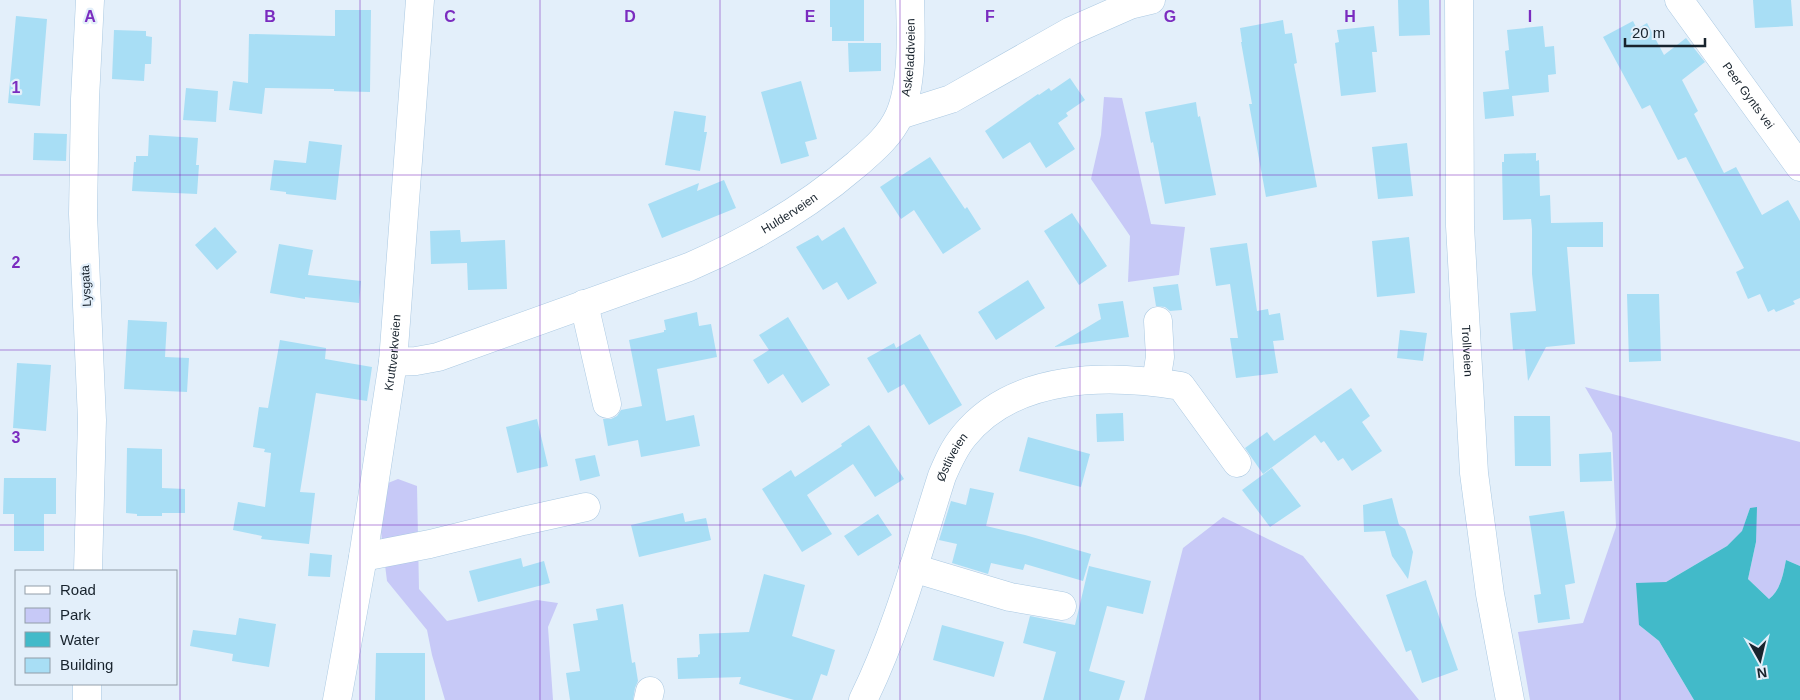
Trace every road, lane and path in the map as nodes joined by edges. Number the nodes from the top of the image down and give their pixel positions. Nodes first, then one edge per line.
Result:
1 (90, 0) edge
2 (420, 0) edge
3 (910, 0) edge
4 (1151, 0) edge
5 (1459, 0) edge
6 (1679, 0) edge
7 (900, 115) junction
8 (1800, 167) edge
9 (584, 304) junction
10 (1158, 322) dead end
11 (393, 362) junction
12 (1168, 384) junction
13 (607, 404) dead end
14 (1237, 463) dead end
15 (586, 507) dead end
16 (363, 557) junction
17 (912, 568) junction
18 (88, 570) edge
19 (1062, 606) dead end
20 (87, 685) edge
21 (87, 700) edge
22 (337, 700) edge
23 (863, 700) edge
24 (1510, 700) edge

1 - 18 street, Lysgata
2 - 11 street, Kruttverkveien
3 - 7 street, Askeladdveien
4 - 7 street
5 - 24 street, Trollveien
6 - 8 street, Peer Gynts vei
7 - 9 street, Hulderveien
9 - 11 street, Hulderveien
9 - 13 street
10 - 12 street
11 - 16 street, Kruttverkveien
12 - 14 street
12 - 17 street, Østliveien
15 - 16 street
16 - 22 street, Kruttverkveien
17 - 19 street
17 - 23 street, Østliveien
20 - 21 street

